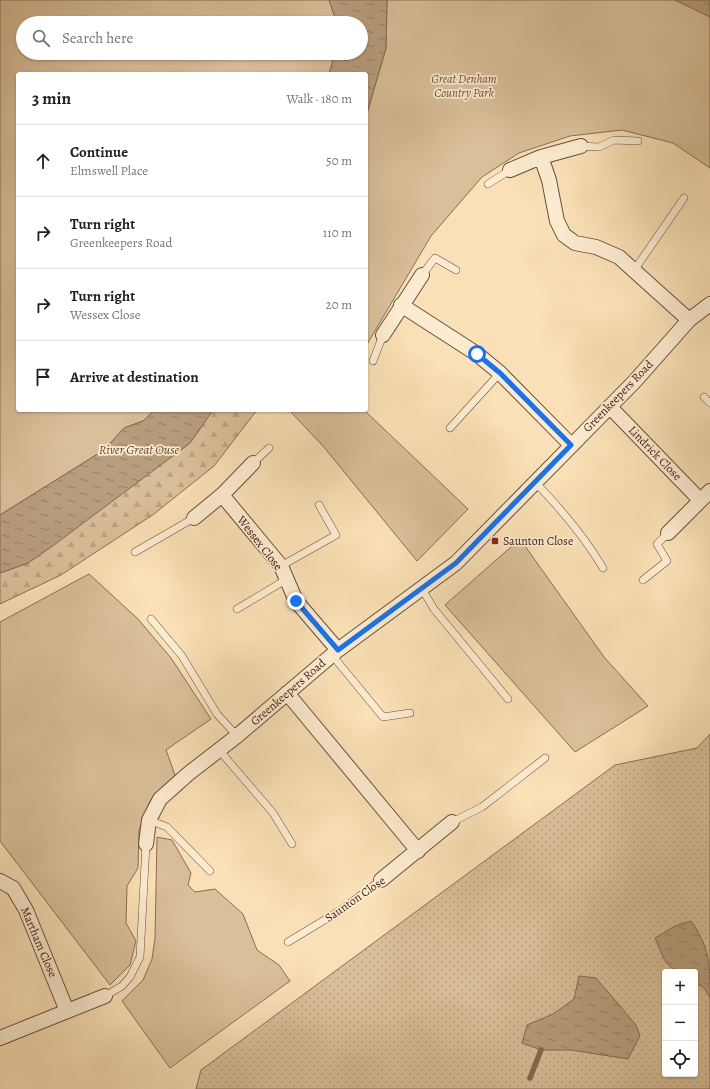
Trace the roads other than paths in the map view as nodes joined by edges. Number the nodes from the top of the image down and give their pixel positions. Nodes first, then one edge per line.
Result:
1 (638, 141) dead end
2 (581, 146) joint
3 (541, 158) junction
4 (510, 170) joint
5 (488, 184) dead end
6 (684, 198) dead end
7 (635, 269) junction
8 (456, 270) dead end
9 (422, 274) joint
10 (710, 304) edge
11 (401, 305) junction
12 (689, 320) junction
13 (382, 335) joint
14 (372, 361) dead end
15 (500, 373) junction
16 (704, 398) dead end
17 (710, 403) edge
18 (610, 407) junction
19 (450, 428) dead end
20 (571, 445) junction
21 (269, 448) dead end
22 (253, 463) joint
23 (535, 482) junction
24 (222, 495) junction
25 (705, 496) edge
26 (319, 505) dead end
27 (194, 518) joint
28 (668, 533) joint
29 (135, 552) dead end
30 (281, 566) junction
31 (603, 568) dead end
32 (287, 579) junction
33 (643, 580) dead end
34 (422, 589) junction
35 (237, 609) dead end
36 (150, 619) dead end
37 (335, 653) junction
38 (288, 694) junction
39 (508, 699) dead end
40 (410, 713) dead end
41 (237, 736) junction
42 (219, 750) junction
43 (545, 758) dead end
44 (149, 820) junction
45 (452, 822) joint
46 (146, 844) joint
47 (292, 844) dead end
48 (418, 851) junction
49 (210, 871) dead end
50 (381, 880) joint
51 (0, 881) edge
52 (288, 942) dead end
53 (105, 996) joint
54 (67, 1011) junction
55 (0, 1038) edge

1 - 2 lane
2 - 3 street
3 - 4 street
3 - 7 street
4 - 5 lane
6 - 7 lane
7 - 12 street
8 - 9 lane
9 - 11 street
10 - 12 street, Greenkeepers Road
11 - 13 street
11 - 15 street
12 - 18 street, Greenkeepers Road
13 - 14 lane
15 - 19 lane
15 - 20 street
16 - 17 lane
18 - 20 street, Greenkeepers Road
18 - 25 street, Lindrick Close
20 - 23 street, Greenkeepers Road
21 - 22 lane
22 - 24 street
23 - 31 lane
23 - 34 street, Greenkeepers Road
24 - 27 street
24 - 30 street, Wessex Close
25 - 28 street, Lindrick Close
26 - 30 lane
27 - 29 lane
28 - 33 lane
30 - 32 street, Wessex Close
32 - 35 lane
32 - 37 street, Wessex Close
34 - 37 street, Greenkeepers Road
34 - 39 lane
36 - 41 lane
37 - 38 street, Greenkeepers Road
37 - 40 lane
38 - 41 street, Greenkeepers Road
38 - 48 street
41 - 42 street, Greenkeepers Road
42 - 44 street, Greenkeepers Road
42 - 47 lane
43 - 45 lane, Saunton Close
44 - 46 street, Greenkeepers Road
44 - 49 lane
45 - 48 street, Saunton Close
46 - 53 lane
48 - 50 street, Saunton Close
50 - 52 lane, Saunton Close
51 - 54 street, Martham Close
53 - 54 street
54 - 55 street

